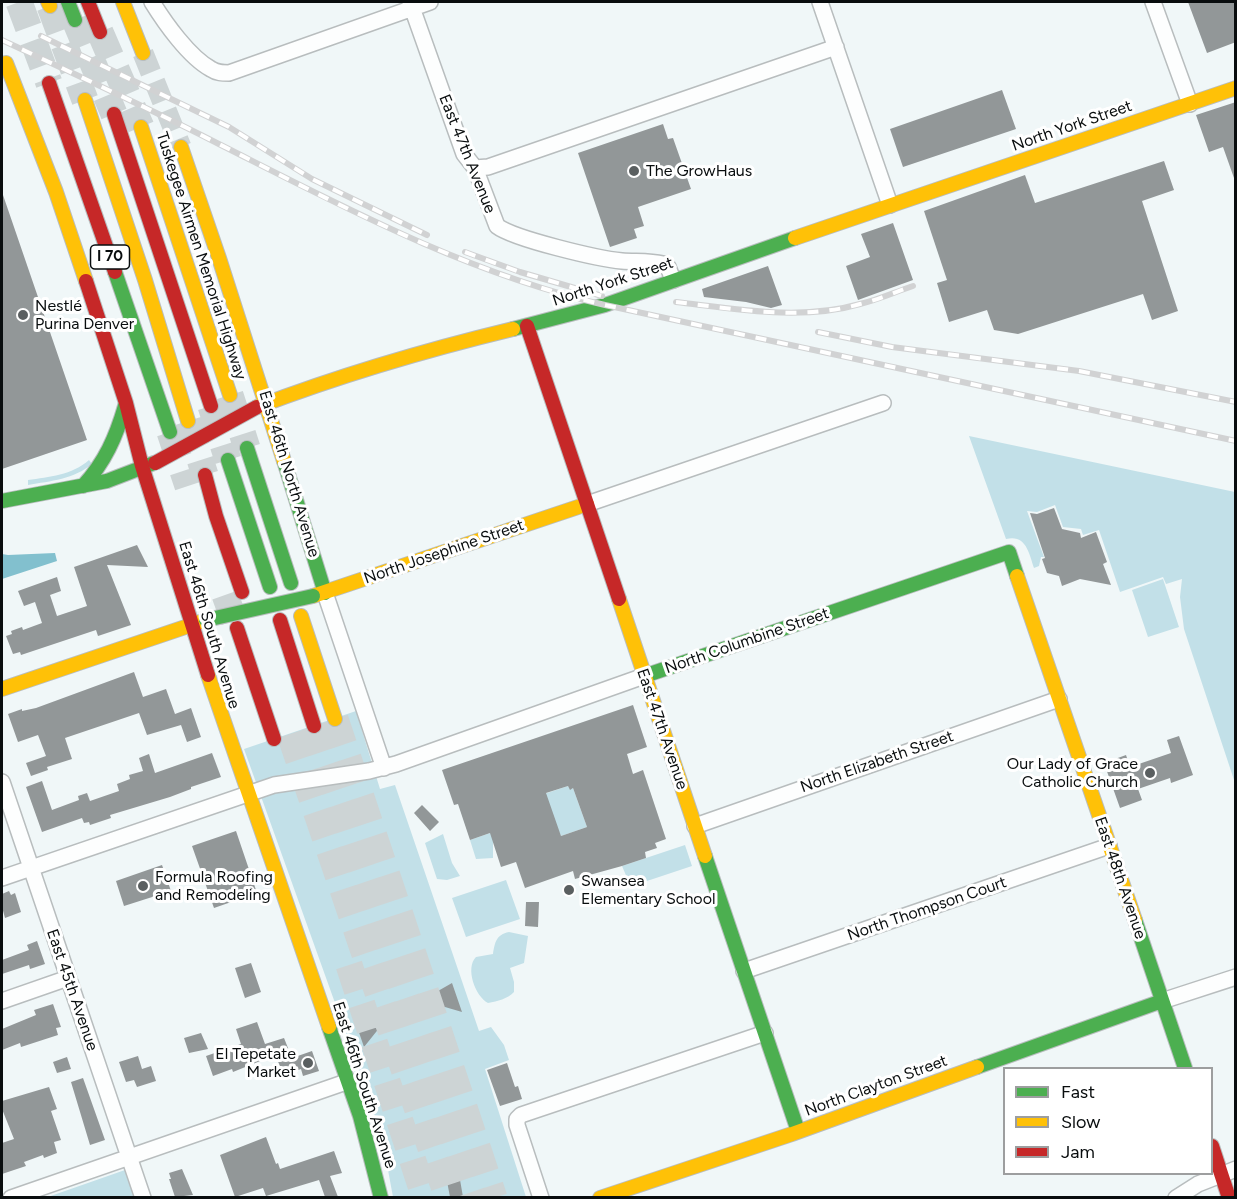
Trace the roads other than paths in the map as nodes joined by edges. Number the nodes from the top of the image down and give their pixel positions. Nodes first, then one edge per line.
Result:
1 (68, 2) edge
2 (88, 2) edge
3 (123, 2) edge
4 (153, 2) edge
5 (430, 2) edge
6 (820, 2) edge
7 (1153, 2) edge
8 (411, 4) edge
9 (75, 20) tunnel mouth
10 (100, 32) tunnel mouth
11 (836, 47) junction
12 (143, 53) tunnel mouth
13 (6, 63) dead end
14 (49, 83) tunnel mouth
15 (1236, 88) edge
16 (85, 100) tunnel mouth
17 (1190, 104) junction
18 (114, 114) tunnel mouth
19 (141, 127) tunnel mouth
20 (181, 147) tunnel mouth
21 (476, 168) junction
22 (890, 205) junction
23 (673, 280) junction
24 (527, 326) junction
25 (230, 395) tunnel mouth
26 (126, 403) junction
27 (883, 403) dead end
28 (262, 405) junction
29 (211, 406) tunnel mouth
30 (188, 421) tunnel mouth
31 (170, 432) tunnel mouth
32 (247, 448) tunnel mouth
33 (228, 460) tunnel mouth
34 (148, 465) junction
35 (205, 475) tunnel mouth
36 (83, 486) junction
37 (2, 501) edge
38 (587, 504) junction
39 (1009, 552) joint
40 (291, 583) dead end
41 (270, 587) dead end
42 (242, 592) tunnel mouth
43 (319, 595) junction
44 (301, 616) dead end
45 (280, 620) dead end
46 (192, 624) junction
47 (237, 628) tunnel mouth
48 (644, 676) junction
49 (2, 688) edge
50 (1059, 699) junction
51 (334, 719) tunnel mouth
52 (314, 726) tunnel mouth
53 (274, 739) tunnel mouth
54 (379, 769) junction
55 (2, 782) edge
56 (247, 793) junction
57 (695, 825) junction
58 (1109, 846) junction
59 (31, 868) junction
60 (2, 878) edge
61 (744, 971) junction
62 (1236, 977) edge
63 (68, 978) junction
64 (2, 1001) edge
65 (1162, 1001) junction
66 (765, 1033) junction
67 (1185, 1067) edge
68 (349, 1081) junction
69 (798, 1131) junction
70 (1213, 1148) edge
71 (129, 1157) junction
72 (1228, 1172) edge
73 (11, 1197) edge
74 (143, 1197) edge
75 (381, 1197) edge
76 (541, 1197) edge
77 (600, 1197) edge
78 (1176, 1197) edge
79 (1229, 1197) edge

1 - 9 main road
2 - 10 main road
3 - 12 main road
4 - 8 street
5 - 8 street
6 - 11 street
7 - 17 street
8 - 21 street, East 47th Avenue
11 - 21 street
11 - 22 street
13 - 26 main road, East 46th South Avenue
14 - 31 main road, I 70
15 - 17 main road, North York Street
16 - 30 main road
17 - 22 main road, North York Street
18 - 29 main road
19 - 25 main road, Tuskegee Airmen Memorial Highway
20 - 28 main road, East 46th North Avenue
21 - 23 street, East 47th Avenue
22 - 23 main road, North York Street
23 - 24 main road, North York Street
24 - 28 main road, North York Street
24 - 38 main road, East 47th Avenue
26 - 34 main road, East 46th South Avenue
26 - 36 main road
27 - 38 street, North Josephine Street
28 - 34 main road, North York Street, bridge
28 - 43 main road, East 46th North Avenue
32 - 40 main road
33 - 41 main road
34 - 36 main road, North York Street
34 - 46 main road, East 46th South Avenue
35 - 42 main road
36 - 37 main road, North York Street
38 - 43 main road, North Josephine Street
38 - 48 main road, East 47th Avenue
39 - 48 main road, North Columbine Street
39 - 50 main road, East 48th Avenue
43 - 46 main road, North Josephine Street, bridge
43 - 54 street, East 46th North Avenue
44 - 51 main road
45 - 52 main road
46 - 49 main road, North Josephine Street
46 - 56 main road, East 46th South Avenue
47 - 53 main road
48 - 54 street, North Columbine Street
48 - 57 main road, East 47th Avenue
50 - 57 street, North Elizabeth Street
50 - 58 main road, East 48th Avenue
54 - 56 street, North Columbine Street
55 - 59 street, East 45th Avenue
56 - 59 street, North Columbine Street
56 - 68 main road, East 46th South Avenue
57 - 61 main road, East 47th Avenue
58 - 61 street, North Thompson Court
58 - 65 main road, East 48th Avenue
59 - 60 street, North Columbine Street
59 - 63 street, East 45th Avenue
61 - 66 main road, East 47th Avenue
62 - 65 street
63 - 64 street
63 - 71 street, East 45th Avenue
65 - 67 main road, East 48th Avenue
65 - 69 main road, North Clayton Street
66 - 69 main road, East 47th Avenue
66 - 76 street
68 - 71 street
68 - 75 main road, East 46th South Avenue
69 - 77 main road, North Clayton Street
70 - 72 main road
71 - 73 street
71 - 74 street, East 45th Avenue
72 - 78 street
72 - 79 main road

